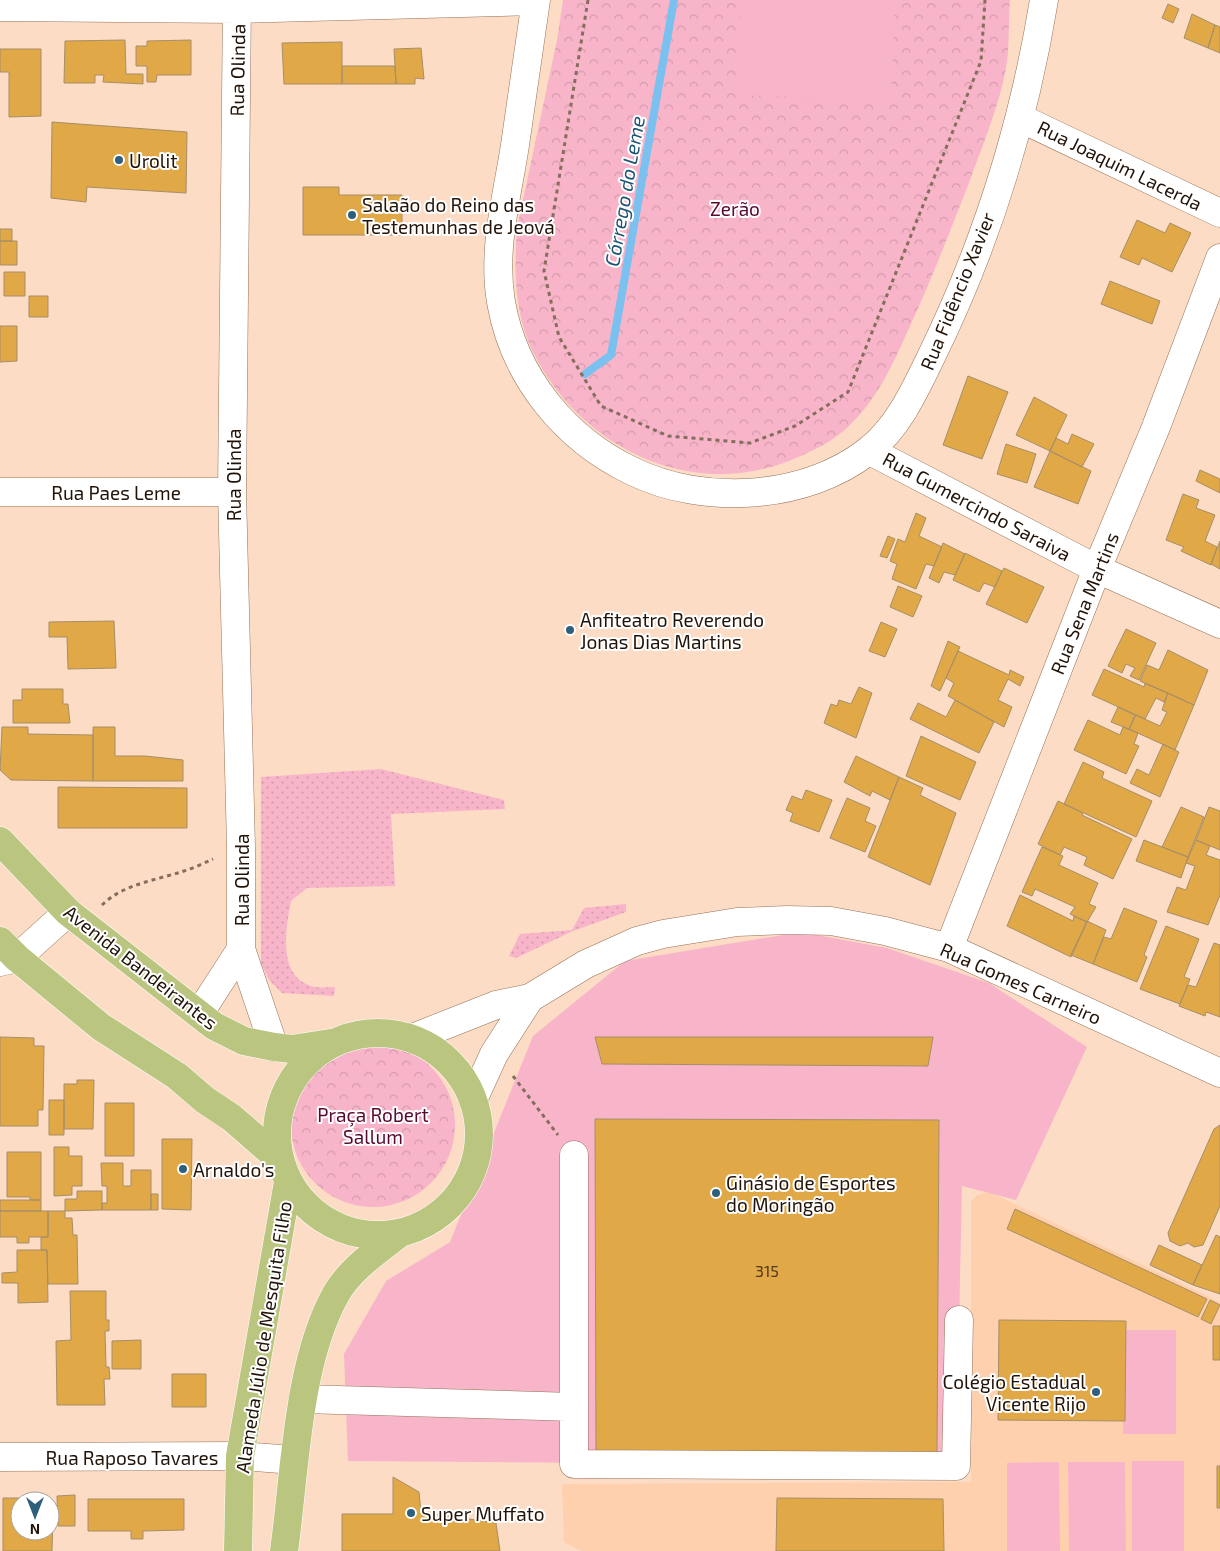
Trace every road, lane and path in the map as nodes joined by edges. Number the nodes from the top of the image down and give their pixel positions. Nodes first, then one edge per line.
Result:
1 (536, 0) edge
2 (588, 0) edge
3 (985, 0) edge
4 (1044, 0) edge
5 (237, 5) edge
6 (0, 7) edge
7 (1020, 118) junction
8 (1220, 213) edge
9 (1220, 258) edge
10 (870, 451) junction
11 (0, 492) edge
12 (232, 492) junction
13 (1097, 569) junction
14 (1220, 624) edge
15 (0, 841) edge
16 (242, 847) junction
17 (75, 918) junction
18 (949, 948) junction
19 (241, 949) junction
20 (6, 954) edge
21 (530, 998) junction
22 (199, 1014) junction
23 (410, 1038) junction
24 (335, 1043) junction
25 (274, 1048) junction
26 (510, 1071) dead end
27 (1220, 1073) edge
28 (473, 1100) junction
29 (574, 1155) joint
30 (283, 1171) junction
31 (399, 1234) junction
32 (959, 1320) dead end
33 (303, 1399) junction
34 (574, 1407) junction
35 (240, 1456) junction
36 (0, 1457) edge
37 (294, 1460) junction
38 (285, 1547) edge
39 (238, 1551) edge

1 - 5 street
1 - 10 street, Rua Fidêncio Xavier
2 - 3 path
4 - 7 street, Rua Fidêncio Xavier
5 - 6 street
5 - 12 street, Rua Olinda
7 - 8 street, Rua Joaquim Lacerda
7 - 10 street, Rua Fidêncio Xavier
9 - 13 street, Rua Sena Martins
10 - 13 street, Rua Gumercindo Saraiva
11 - 12 street, Rua Paes Leme
12 - 16 street, Rua Olinda
13 - 14 street, Rua Gumercindo Saraiva
13 - 18 street, Rua Sena Martins
15 - 17 main road, Avenida Bandeirantes
16 - 17 path
16 - 19 street, Rua Olinda
17 - 20 street
17 - 22 main road, Avenida Bandeirantes
18 - 21 street, Rua Gomes Carneiro
18 - 27 street, Rua Gomes Carneiro
19 - 22 street, Rua Olinda
19 - 25 street, Rua Olinda
20 - 30 main road
21 - 23 street, Rua Gomes Carneiro
21 - 28 street, Rua Gomes Carneiro
22 - 25 main road, Avenida Bandeirantes
23 - 24 main road
23 - 28 main road
24 - 25 main road, Avenida Bandeirantes
24 - 30 main road
26 - 29 path
28 - 31 main road
29 - 34 street
30 - 31 main road
30 - 35 main road, Alameda Júlio de Mesquita Filho
31 - 33 main road
32 - 34 street
33 - 34 street
33 - 37 main road
35 - 36 street, Rua Raposo Tavares
35 - 37 street, Rua Raposo Tavares
35 - 39 main road, Alameda Júlio de Mesquita Filho
37 - 38 main road

